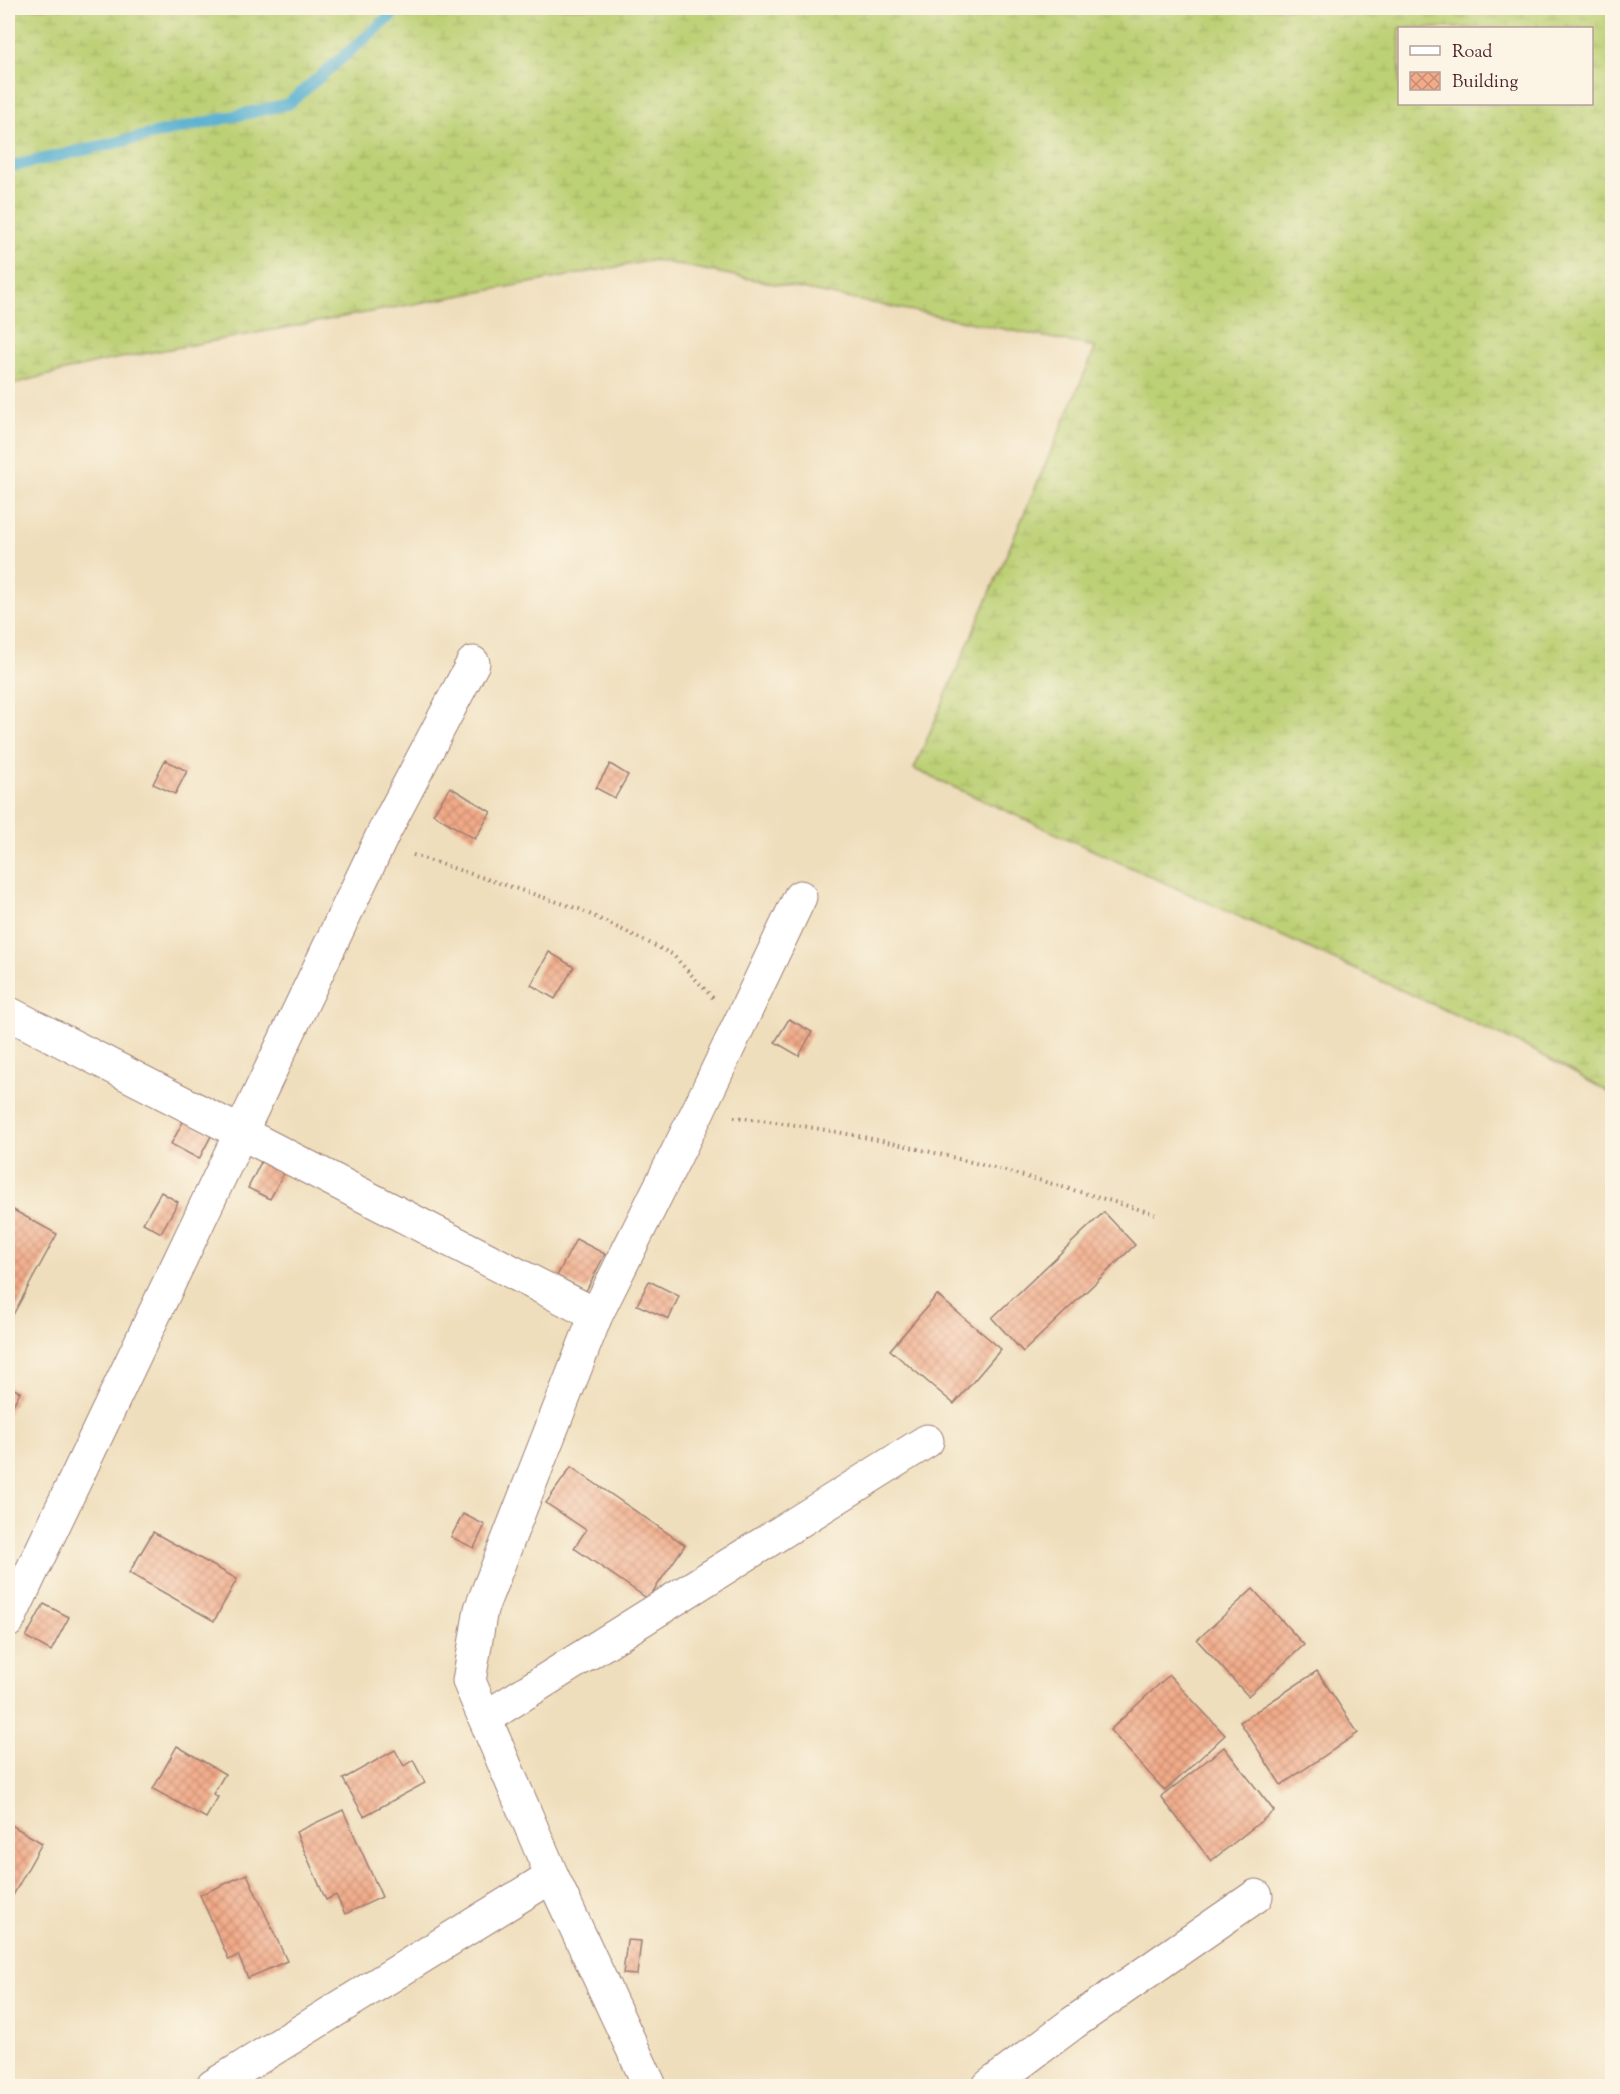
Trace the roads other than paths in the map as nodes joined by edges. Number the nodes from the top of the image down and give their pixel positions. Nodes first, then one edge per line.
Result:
1 (473, 663) dead end
2 (800, 897) dead end
3 (8, 1013) edge
4 (242, 1134) junction
5 (596, 1315) junction
6 (927, 1441) dead end
7 (8, 1621) edge
8 (485, 1718) junction
9 (552, 1876) junction
10 (1256, 1896) dead end
11 (213, 2086) edge
12 (649, 2086) edge
13 (989, 2086) edge

1 - 4 street
2 - 5 street
3 - 4 street
4 - 5 street
4 - 7 street
5 - 8 street
6 - 8 street
8 - 9 street
9 - 11 street
9 - 12 street
10 - 13 street

